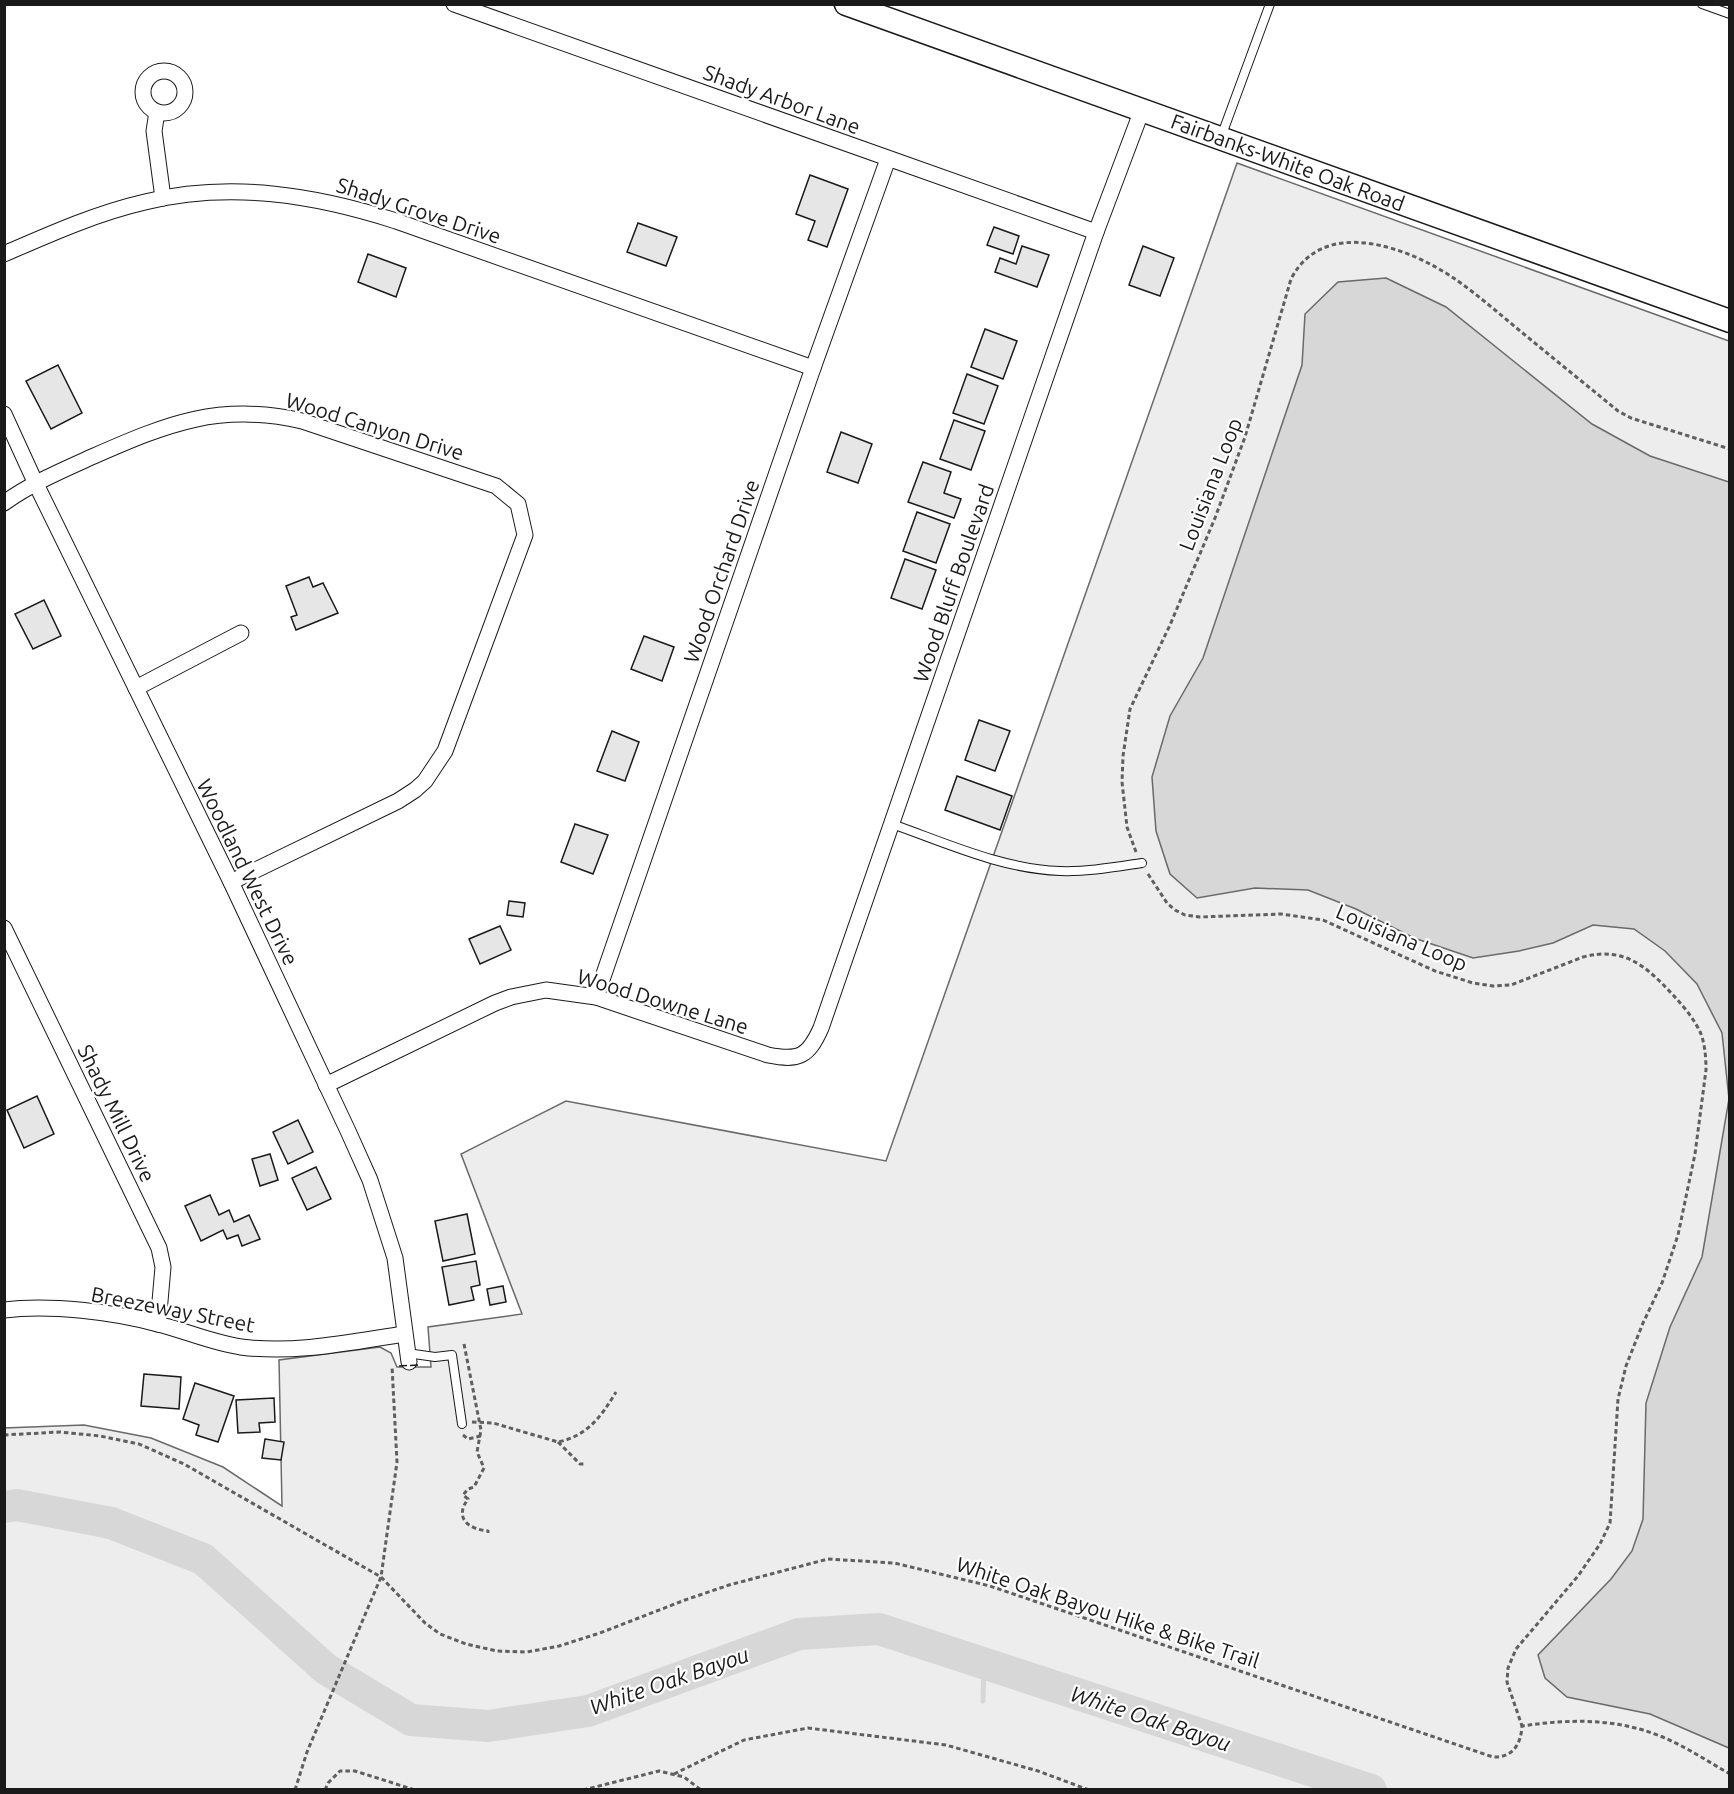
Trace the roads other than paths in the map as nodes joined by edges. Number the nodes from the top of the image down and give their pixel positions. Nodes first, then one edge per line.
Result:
1 (454, 4) edge
2 (846, 4) edge
3 (1270, 4) edge
4 (1702, 4) edge
5 (1730, 14) edge
6 (1142, 110) junction
7 (157, 112) dead end
8 (1220, 138) junction
9 (888, 159) junction
10 (163, 198) junction
11 (1096, 232) junction
12 (4, 254) edge
13 (1730, 321) edge
14 (813, 368) junction
15 (4, 414) edge
16 (36, 484) junction
17 (4, 503) edge
18 (241, 633) dead end
19 (136, 688) junction
20 (892, 824) junction
21 (1142, 863) road end
22 (231, 882) junction
23 (4, 928) edge
24 (596, 997) junction
25 (792, 1058) joint
26 (326, 1085) junction
27 (4, 1310) edge
28 (158, 1323) junction
29 (404, 1334) junction
30 (408, 1358) joint
31 (462, 1424) road end

1 - 9 street, Shady Arbor Lane
2 - 6 street, Fairbanks-White Oak Road
3 - 8 lane
4 - 5 lane
6 - 8 street, Fairbanks-White Oak Road
6 - 11 street, Wood Bluff Boulevard
7 - 10 street
8 - 13 street, Fairbanks-White Oak Road
9 - 11 street, Shady Arbor Lane
9 - 14 street, Wood Orchard Drive
10 - 12 street, Shady Grove Drive
10 - 14 street, Shady Grove Drive
11 - 20 street, Wood Bluff Boulevard
14 - 24 street, Wood Orchard Drive
15 - 16 street, Woodland West Drive
16 - 17 street
16 - 19 street, Woodland West Drive
16 - 22 street, Wood Canyon Drive
18 - 19 street
19 - 22 street, Woodland West Drive
20 - 21 lane
20 - 25 street, Wood Bluff Boulevard
22 - 26 street, Woodland West Drive
23 - 28 street, Shady Mill Drive
24 - 25 street, Wood Downe Lane
24 - 26 street, Wood Downe Lane
26 - 29 street, Woodland West Drive
27 - 28 street, Breezeway Street
28 - 29 street, Breezeway Street
29 - 30 street, Woodland West Drive
30 - 31 lane

